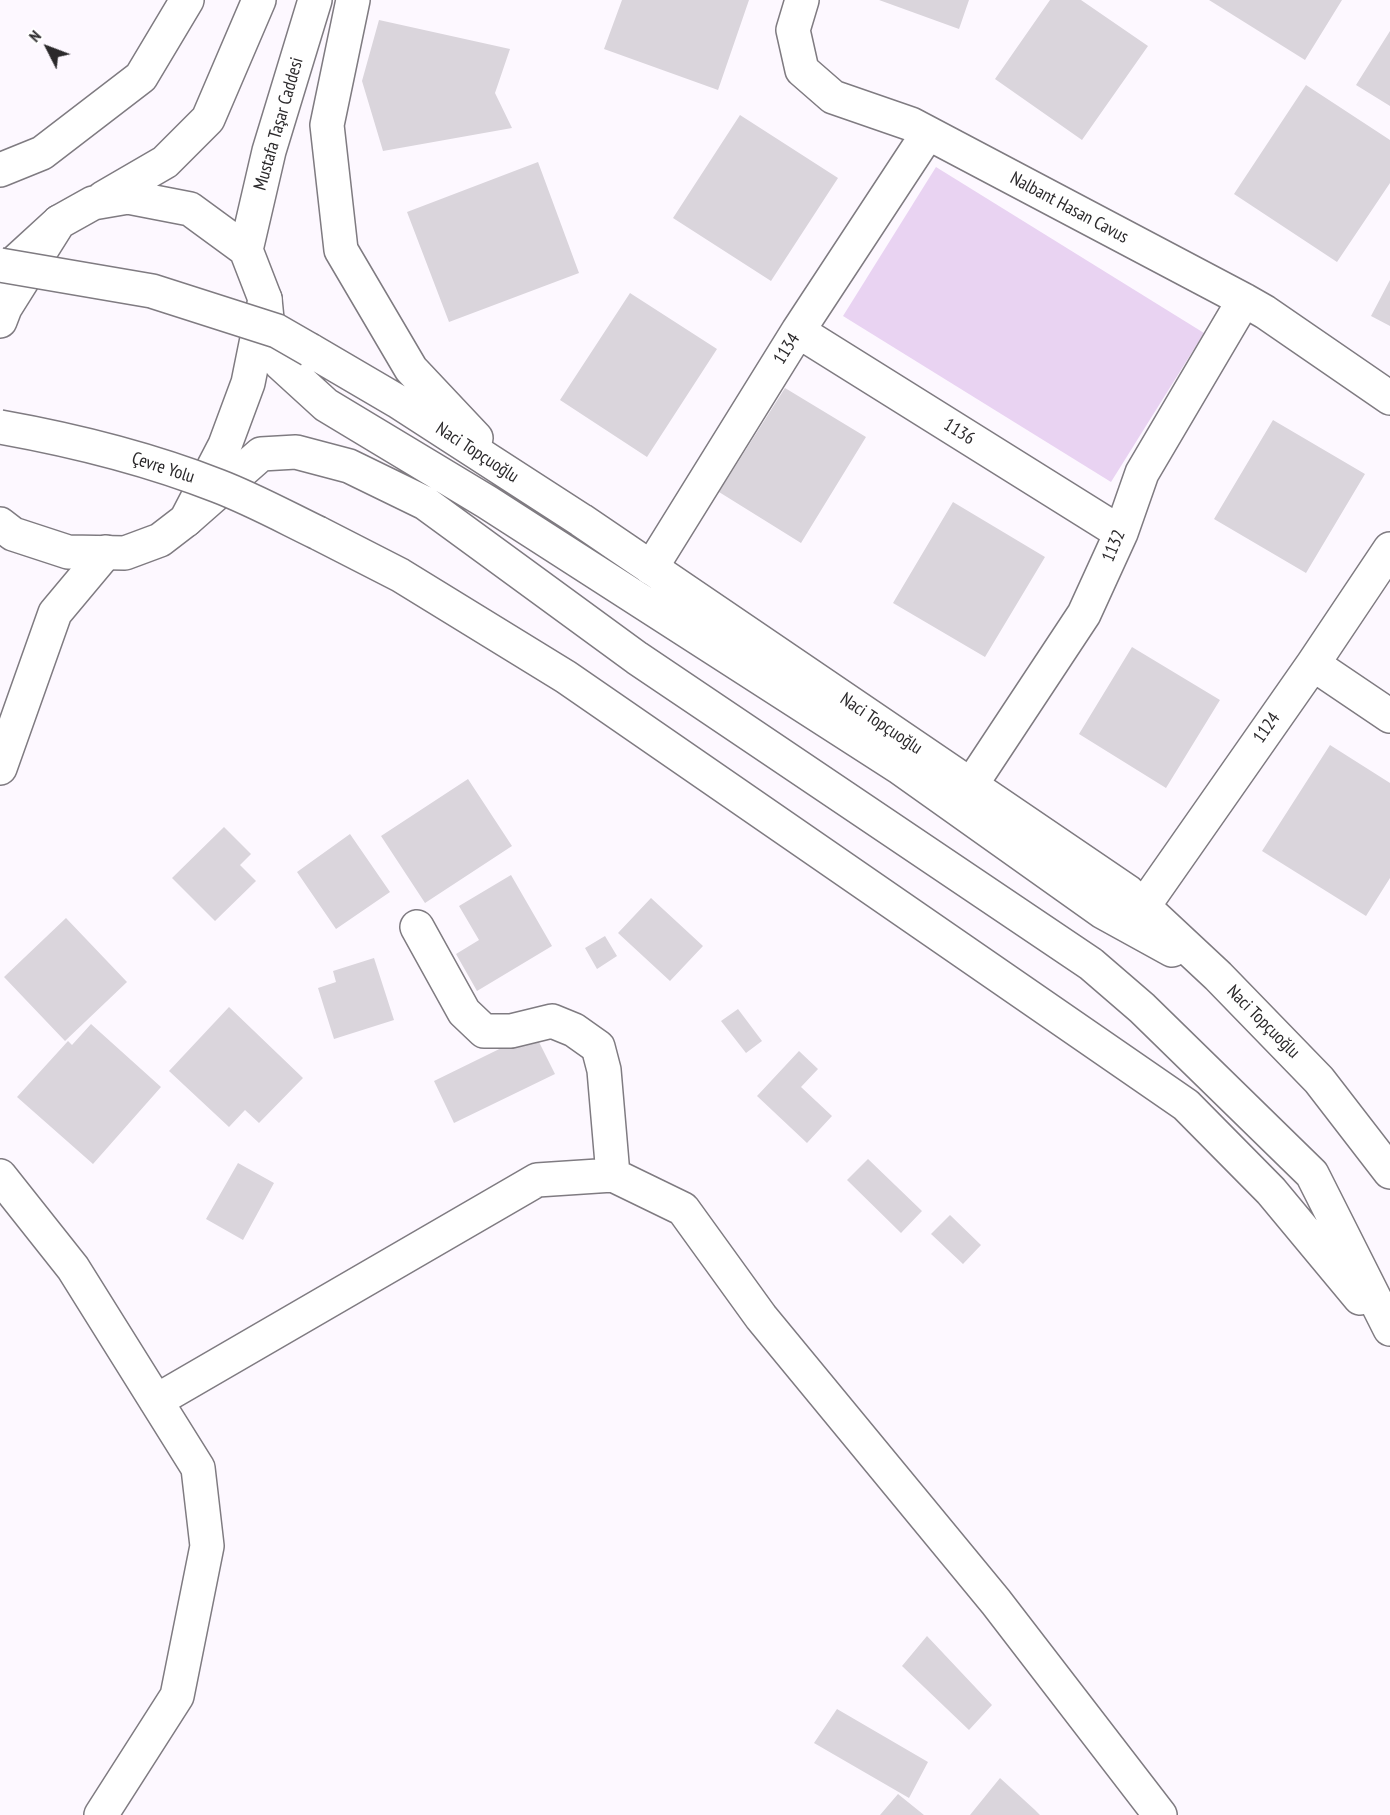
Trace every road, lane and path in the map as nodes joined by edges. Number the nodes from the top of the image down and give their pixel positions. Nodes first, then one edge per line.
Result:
1 (187, 0) edge
2 (259, 0) edge
3 (315, 0) edge
4 (353, 0) edge
5 (802, 0) edge
6 (928, 133) junction
7 (0, 170) edge
8 (93, 203) junction
9 (59, 222) junction
10 (246, 250) junction
11 (0, 265) edge
12 (0, 276) edge
13 (266, 299) junction
14 (1244, 300) junction
15 (0, 321) edge
16 (798, 331) junction
17 (1390, 398) edge
18 (0, 427) edge
19 (510, 475) junction
20 (186, 520) junction
21 (0, 524) edge
22 (1121, 533) junction
23 (1390, 549) edge
24 (106, 552) junction
25 (651, 568) junction
26 (1313, 664) junction
27 (1390, 716) edge
28 (0, 768) edge
29 (971, 784) junction
30 (1143, 907) junction
31 (417, 927) dead end
32 (1218, 976) junction
33 (1390, 1172) edge
34 (612, 1175) junction
35 (0, 1176) edge
36 (1390, 1329) edge
37 (1390, 1333) edge
38 (156, 1401) junction
39 (101, 1815) edge
40 (1160, 1815) edge

1 - 7 main road
2 - 8 main road
3 - 10 main road, Mustafa Taşar Caddesi
4 - 19 main road
5 - 6 main road, Nalbant Hasan Cavus
6 - 14 main road, Nalbant Hasan Cavus
6 - 16 main road, 1134
8 - 9 main road
8 - 10 main road
9 - 12 main road
9 - 15 main road
10 - 13 main road
11 - 19 main road, Naci Topçuoğlu, bridge
13 - 20 main road
13 - 32 main road
14 - 17 main road, Nalbant Hasan Cavus
14 - 22 main road, 1132
16 - 22 main road, 1136
16 - 25 main road, 1134
18 - 37 main road, Çevre Yolu, bridge
19 - 25 main road, Naci Topçuoğlu
20 - 24 main road
20 - 36 main road
21 - 24 main road
22 - 29 main road, 1132
23 - 26 main road, 1124
24 - 28 main road
25 - 29 main road, Naci Topçuoğlu
26 - 27 main road
26 - 30 main road, 1124
29 - 30 main road, Naci Topçuoğlu
30 - 32 main road, Naci Topçuoğlu
31 - 34 main road
32 - 33 main road, Naci Topçuoğlu
34 - 38 main road
34 - 40 main road
35 - 38 main road
38 - 39 main road

